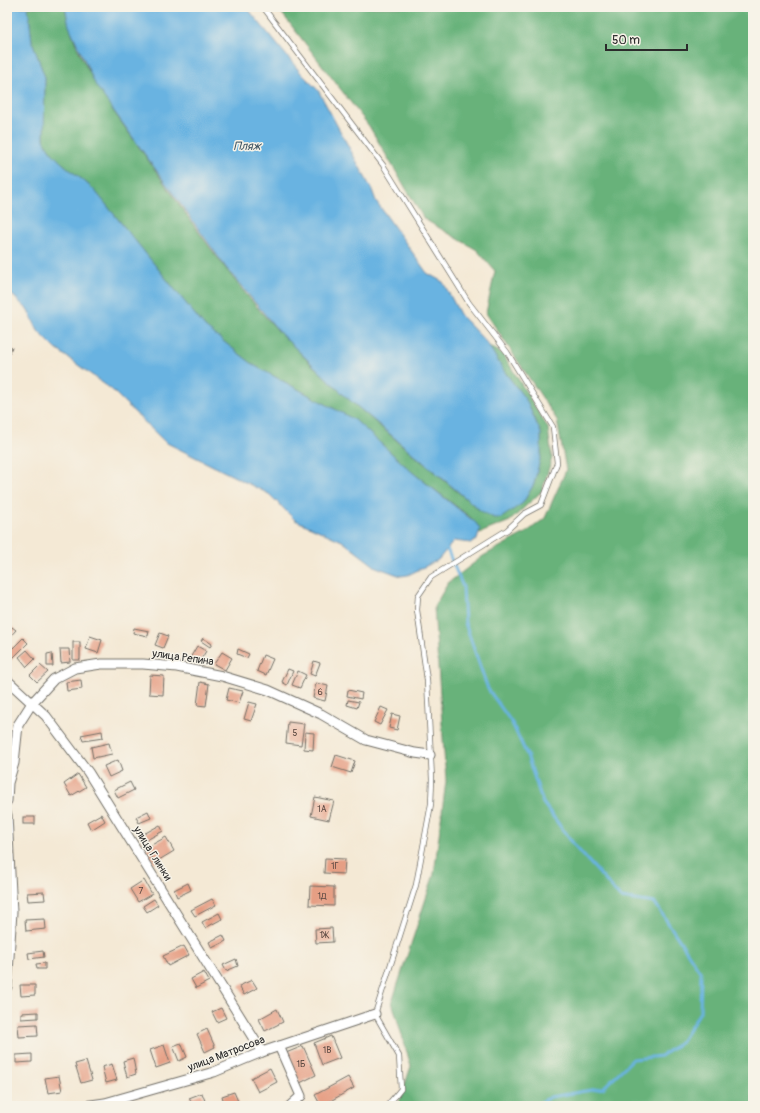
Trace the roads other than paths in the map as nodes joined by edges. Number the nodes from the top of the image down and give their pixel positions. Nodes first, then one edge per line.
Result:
1 (263, 7) edge
2 (7, 680) edge
3 (32, 703) junction
4 (430, 755) junction
5 (7, 801) edge
6 (7, 815) edge
7 (7, 986) edge
8 (375, 1014) junction
9 (279, 1046) junction
10 (262, 1052) junction
11 (84, 1106) edge
12 (290, 1106) edge
13 (387, 1106) edge

1 - 4 lane
2 - 3 street, улица Глинки
3 - 4 street, улица Репина
3 - 5 street, улица Репина
3 - 10 street, улица Глинки
4 - 8 lane
6 - 7 street
8 - 9 street, улица Матросова
8 - 13 lane
9 - 10 street, улица Матросова
9 - 12 street
10 - 11 street, улица Матросова

